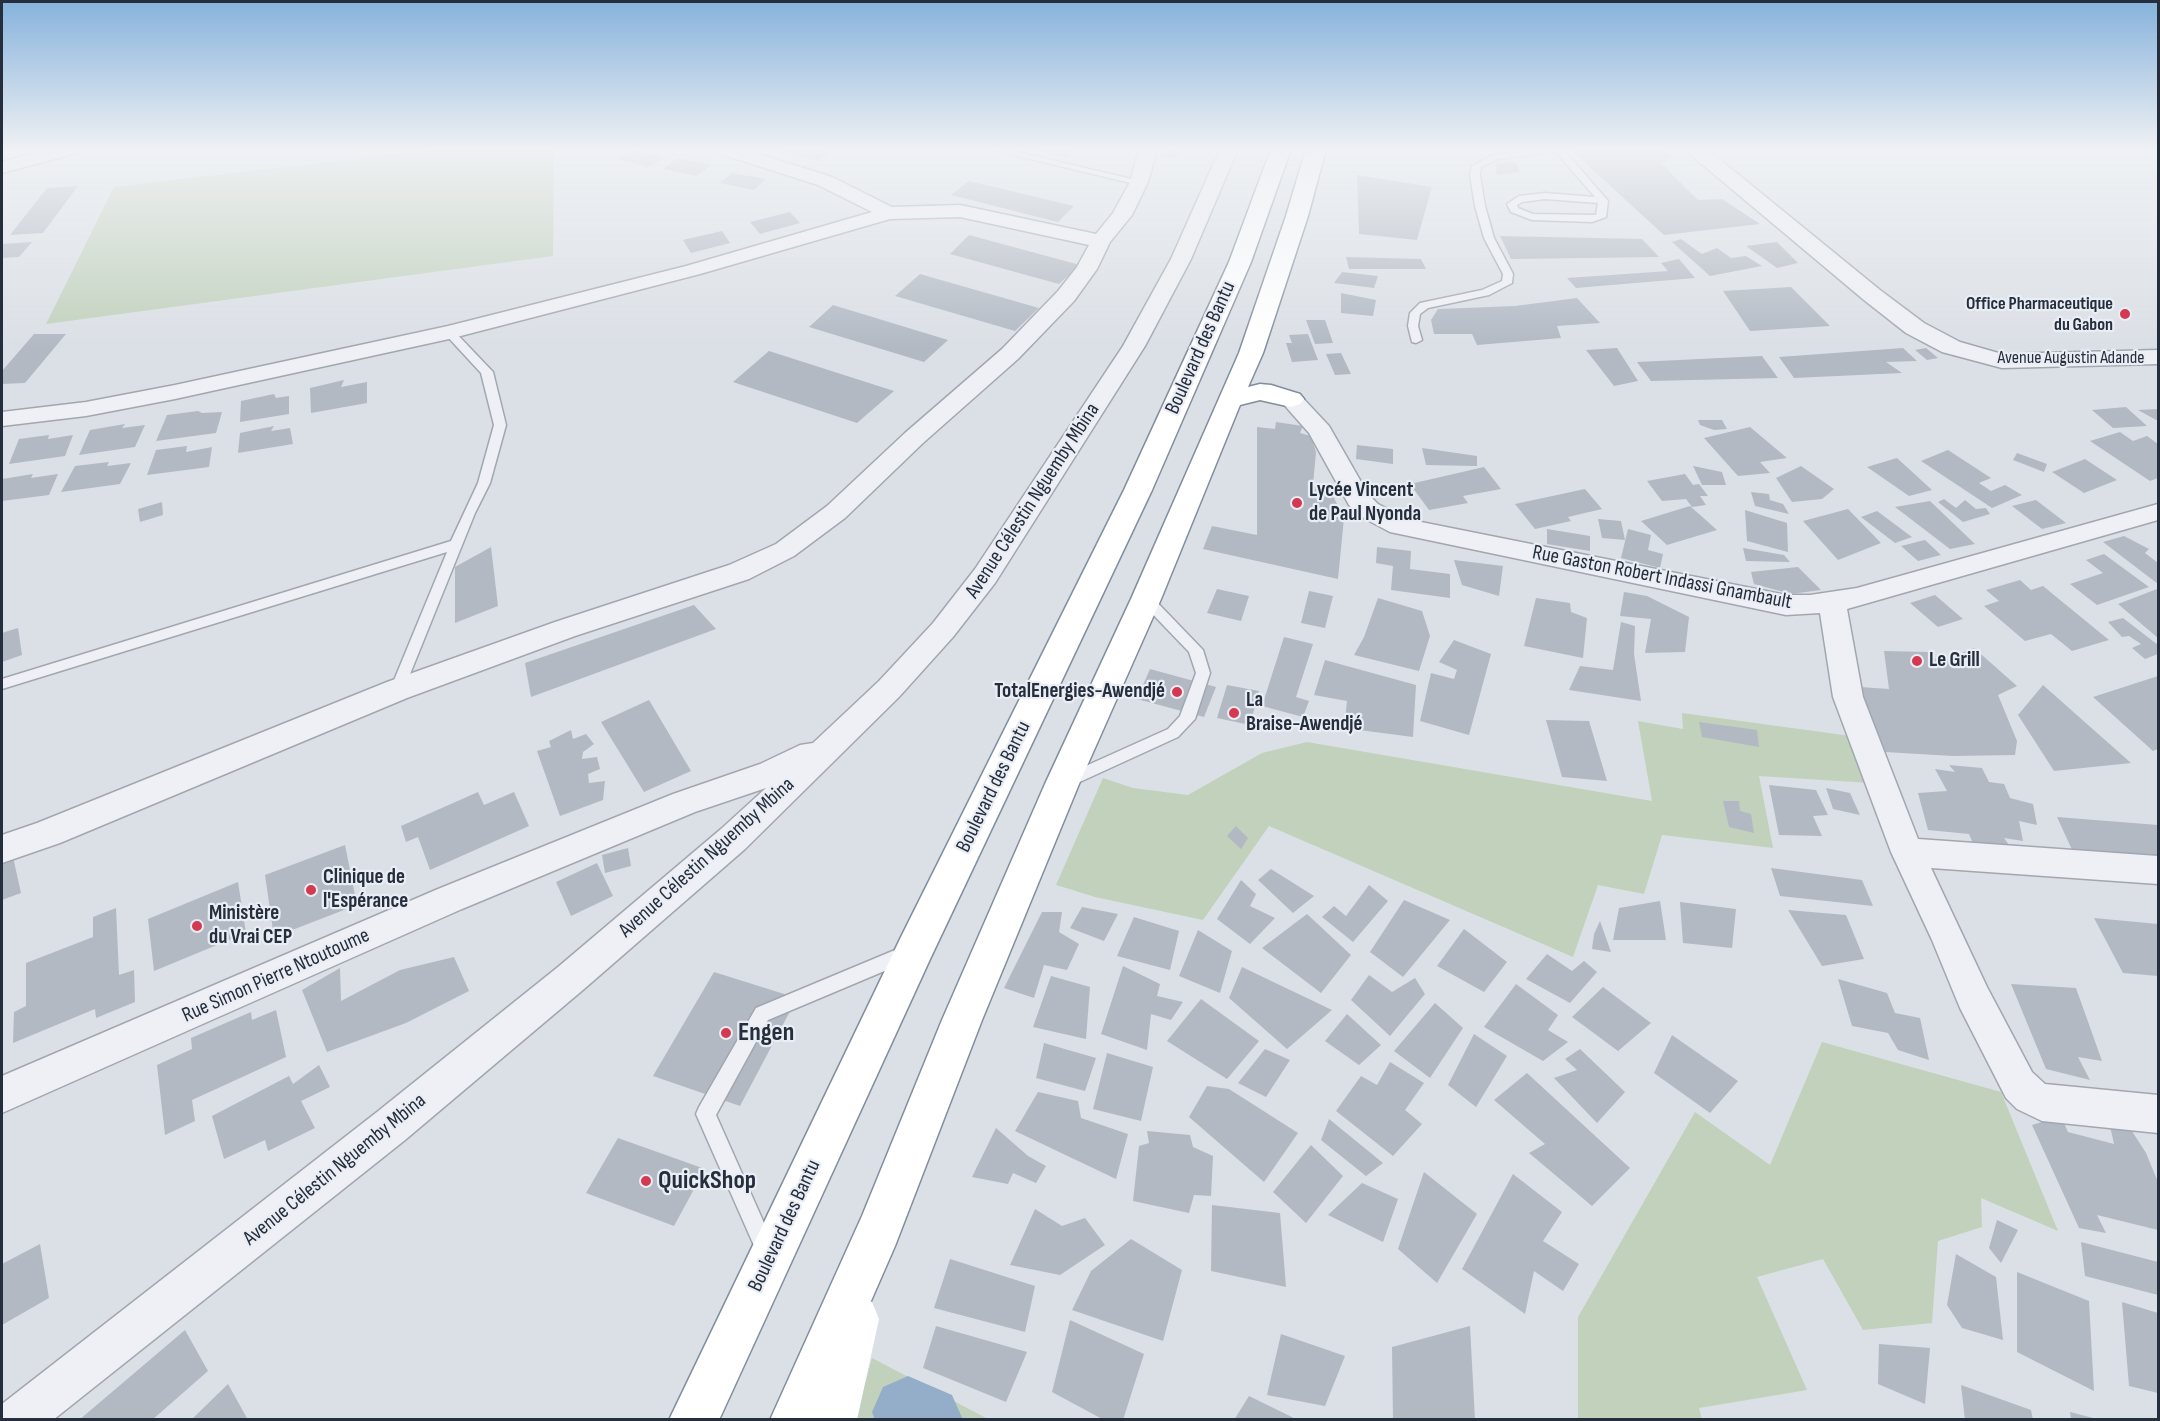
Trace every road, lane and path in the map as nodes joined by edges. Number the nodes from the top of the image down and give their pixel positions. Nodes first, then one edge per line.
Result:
1 (881, 215) edge
2 (980, 215) edge
3 (1122, 215) edge
4 (1199, 215) edge
5 (1257, 215) edge
6 (1297, 215) edge
7 (1483, 215) edge
8 (1528, 215) edge
9 (1601, 215) edge
10 (1776, 215) edge
11 (1101, 241) junction
12 (449, 332) junction
13 (1416, 340) dead end
14 (1251, 353) junction
15 (2158, 357) edge
16 (1291, 399) junction
17 (1229, 400) junction
18 (2, 419) edge
19 (2158, 512) edge
20 (457, 544) junction
21 (1146, 599) junction
22 (1832, 603) junction
23 (2, 684) edge
24 (397, 690) junction
25 (835, 742) junction
26 (1062, 784) junction
27 (684, 803) junction
28 (733, 839) junction
29 (2, 849) edge
30 (1906, 852) junction
31 (2158, 870) edge
32 (915, 949) junction
33 (2, 1095) edge
34 (2158, 1114) edge
35 (879, 1230) junction
36 (770, 1257) junction
37 (730, 1342) junction
38 (17, 1419) edge
39 (683, 1419) edge
40 (693, 1419) edge
41 (795, 1419) edge
42 (832, 1419) edge

1 - 12 street
2 - 11 street
3 - 11 street
4 - 25 street, Avenue Célestin Nguemby Mbina
5 - 32 main road, Boulevard des Bantu
6 - 14 main road, Boulevard des Bantu
7 - 13 lane
8 - 9 lane
10 - 15 street, Avenue Augustin Adande
11 - 24 street
12 - 18 street
12 - 20 lane
14 - 16 main road
14 - 17 main road, Boulevard des Bantu
16 - 17 main road
16 - 22 street, Rue Gaston Robert Indassi Gnambault
17 - 21 main road, Boulevard des Bantu
19 - 22 street, Rue Gaston Robert Indassi Gnambault
20 - 23 lane
20 - 24 lane
21 - 26 main road, Boulevard des Bantu
21 - 26 lane
22 - 30 street
24 - 29 street
25 - 27 street, Rue Simon Pierre Ntoutoume
25 - 28 street, Avenue Célestin Nguemby Mbina
26 - 35 main road, Boulevard des Bantu
27 - 28 street
27 - 33 street, Rue Simon Pierre Ntoutoume
28 - 38 street, Avenue Célestin Nguemby Mbina
30 - 31 street
30 - 34 street
32 - 36 main road, Boulevard des Bantu
32 - 36 lane
35 - 41 main road, Boulevard des Bantu
35 - 42 main road
36 - 37 main road, Boulevard des Bantu
37 - 39 lane
37 - 40 main road, Boulevard des Bantu

